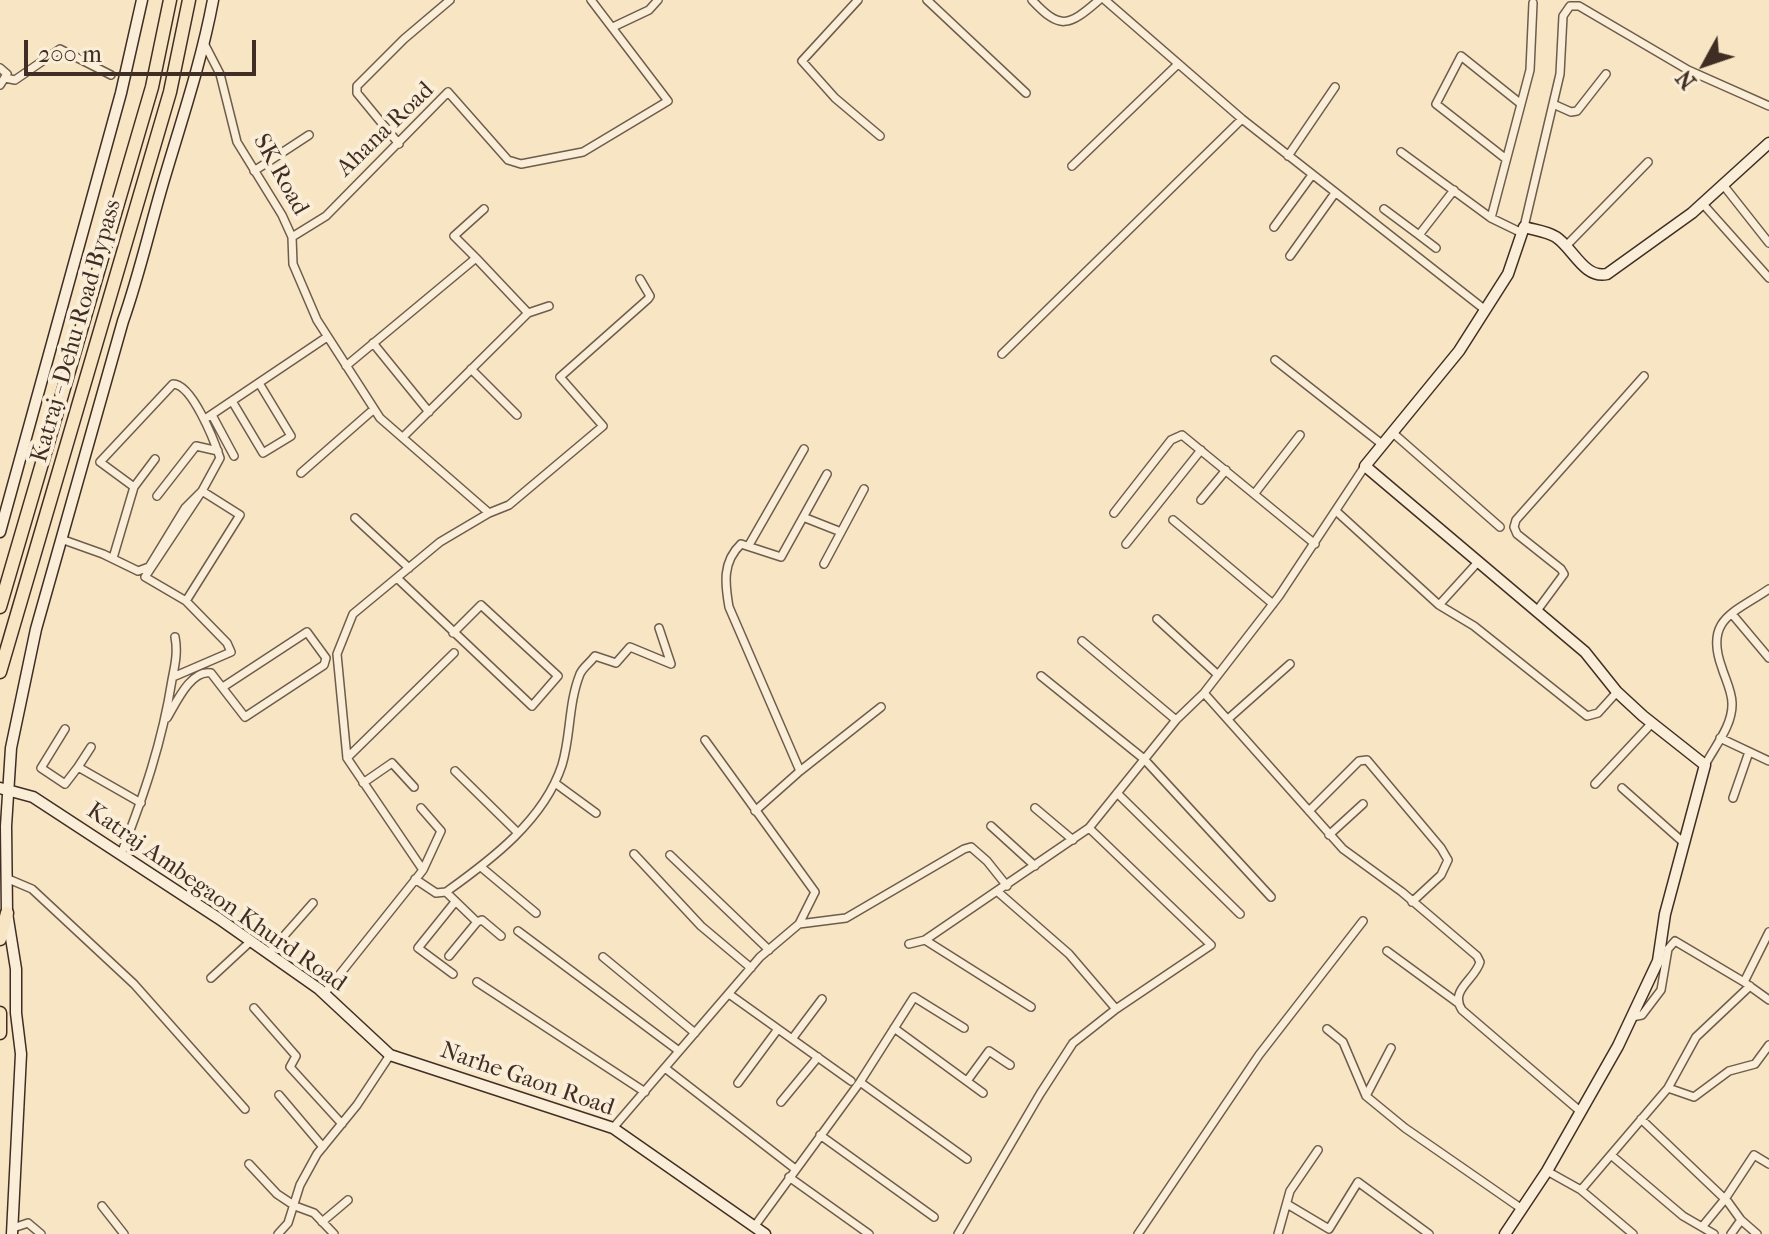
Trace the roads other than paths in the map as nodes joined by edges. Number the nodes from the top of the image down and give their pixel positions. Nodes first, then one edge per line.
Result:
1 (142, 0) edge
2 (170, 0) edge
3 (189, 0) edge
4 (213, 0) edge
5 (450, 0) edge
6 (591, 0) edge
7 (658, 0) edge
8 (858, 0) edge
9 (927, 0) edge
10 (1032, 0) edge
11 (1102, 0) edge
12 (1533, 3) dead end
13 (613, 27) junction
14 (204, 43) junction
15 (1178, 64) junction
16 (0, 68) edge
17 (1606, 74) dead end
18 (111, 75) dead end
19 (2, 81) edge
20 (1335, 87) dead end
21 (1026, 93) dead end
22 (1521, 104) junction
23 (1553, 104) junction
24 (1769, 106) edge
25 (1242, 119) junction
26 (309, 135) dead end
27 (880, 136) dead end
28 (399, 144) junction
29 (1767, 151) edge
30 (1401, 152) dead end
31 (1288, 156) junction
32 (1506, 159) junction
33 (1648, 162) dead end
34 (1072, 166) dead end
35 (254, 171) junction
36 (1312, 175) junction
37 (1724, 186) junction
38 (1454, 190) junction
39 (1335, 193) junction
40 (1703, 204) junction
41 (484, 209) dead end
42 (1384, 209) dead end
43 (1491, 218) junction
44 (1274, 227) dead end
45 (1523, 230) junction
46 (1419, 235) junction
47 (292, 237) junction
48 (1769, 243) edge
49 (1566, 246) junction
50 (1436, 248) dead end
51 (1290, 256) dead end
52 (476, 258) junction
53 (1769, 278) edge
54 (640, 279) dead end
55 (549, 306) dead end
56 (1484, 309) junction
57 (528, 313) junction
58 (327, 337) junction
59 (373, 343) junction
60 (1002, 354) dead end
61 (1275, 360) dead end
62 (346, 366) junction
63 (471, 369) junction
64 (1644, 376) dead end
65 (259, 383) junction
66 (232, 401) junction
67 (374, 409) junction
68 (429, 412) junction
69 (517, 415) dead end
70 (1393, 433) junction
71 (1300, 435) dead end
72 (403, 437) junction
73 (1383, 445) junction
74 (804, 449) dead end
75 (1201, 450) junction
76 (218, 451) junction
77 (234, 456) dead end
78 (155, 459) dead end
79 (1365, 466) junction
80 (1226, 470) junction
81 (301, 473) dead end
82 (827, 474) dead end
83 (134, 487) junction
84 (864, 489) dead end
85 (202, 491) junction
86 (1255, 493) junction
87 (157, 496) dead end
88 (1201, 500) dead end
89 (1336, 511) junction
90 (489, 513) junction
91 (1114, 513) dead end
92 (803, 517) junction
93 (355, 518) dead end
94 (1173, 520) dead end
95 (1500, 527) dead end
96 (0, 532) edge
97 (841, 532) junction
98 (61, 539) junction
99 (1126, 544) dead end
100 (1315, 544) junction
101 (749, 545) junction
102 (113, 558) junction
103 (1478, 562) junction
104 (824, 564) dead end
105 (409, 568) junction
106 (397, 578) junction
107 (1769, 589) edge
108 (186, 601) junction
109 (1273, 604) junction
110 (1439, 605) junction
111 (0, 607) edge
112 (1536, 612) junction
113 (1732, 614) junction
114 (1157, 619) dead end
115 (659, 628) dead end
116 (453, 633) junction
117 (175, 637) dead end
118 (1082, 641) dead end
119 (454, 653) dead end
120 (1769, 658) edge
121 (1290, 664) dead end
122 (0, 672) edge
123 (1218, 675) junction
124 (1041, 676) dead end
125 (173, 677) junction
126 (223, 687) junction
127 (1617, 692) junction
128 (1204, 693) junction
129 (881, 707) dead end
130 (167, 718) junction
131 (1228, 719) junction
132 (1176, 720) junction
133 (1652, 723) junction
134 (65, 729) dead end
135 (1720, 738) junction
136 (705, 740) dead end
137 (91, 747) dead end
138 (1749, 752) junction
139 (347, 758) junction
140 (1144, 759) junction
141 (1769, 761) edge
142 (1705, 765) junction
143 (78, 767) junction
144 (455, 771) dead end
145 (800, 771) junction
146 (363, 783) junction
147 (555, 783) junction
148 (1595, 784) dead end
149 (414, 787) dead end
150 (1622, 788) dead end
151 (4, 789) edge
152 (1117, 793) junction
153 (1733, 798) dead end
154 (141, 803) junction
155 (1363, 804) dead end
156 (421, 808) dead end
157 (1035, 808) dead end
158 (755, 811) junction
159 (1309, 811) junction
160 (596, 813) dead end
161 (991, 826) dead end
162 (1089, 828) junction
163 (517, 832) junction
164 (1329, 835) junction
165 (1073, 840) junction
166 (1684, 843) junction
167 (121, 854) junction
168 (634, 854) dead end
169 (670, 855) dead end
170 (1035, 866) junction
171 (481, 867) junction
172 (423, 870) junction
173 (6, 878) junction
174 (415, 879) junction
175 (1007, 886) junction
176 (446, 892) junction
177 (998, 892) junction
178 (1271, 897) dead end
179 (455, 902) junction
180 (1412, 902) junction
181 (313, 903) dead end
182 (7, 913) junction
183 (536, 913) dead end
184 (1240, 914) dead end
185 (1363, 921) dead end
186 (477, 922) junction
187 (799, 924) junction
188 (518, 931) dead end
189 (1769, 932) edge
190 (501, 936) dead end
191 (0, 939) edge
192 (925, 940) junction
193 (251, 941) junction
194 (909, 944) dead end
195 (769, 950) junction
196 (1387, 951) dead end
197 (268, 954) junction
198 (449, 956) dead end
199 (603, 957) dead end
200 (751, 968) junction
201 (453, 974) dead end
202 (211, 978) dead end
203 (477, 982) dead end
204 (1747, 984) junction
205 (324, 994) junction
206 (729, 994) junction
207 (1768, 997) edge
208 (822, 999) dead end
209 (1458, 1003) junction
210 (1031, 1007) dead end
211 (254, 1008) dead end
212 (1116, 1009) junction
213 (0, 1013) edge
214 (1632, 1017) junction
215 (894, 1028) junction
216 (964, 1028) dead end
217 (778, 1029) junction
218 (1327, 1029) dead end
219 (0, 1033) edge
220 (695, 1033) junction
221 (792, 1039) junction
222 (1769, 1045) edge
223 (1391, 1048) dead end
224 (679, 1051) junction
225 (390, 1055) junction
226 (818, 1057) junction
227 (1010, 1065) dead end
228 (665, 1068) junction
229 (855, 1081) junction
230 (967, 1081) junction
231 (738, 1083) dead end
232 (1668, 1088) junction
233 (645, 1092) junction
234 (983, 1093) dead end
235 (279, 1095) dead end
236 (1366, 1096) junction
237 (781, 1102) dead end
238 (245, 1109) dead end
239 (1581, 1112) junction
240 (1641, 1119) junction
241 (342, 1124) junction
242 (613, 1128) junction
243 (820, 1135) junction
244 (323, 1147) junction
245 (1318, 1150) dead end
246 (1611, 1155) junction
247 (967, 1159) dead end
248 (249, 1164) dead end
249 (1769, 1164) edge
250 (794, 1168) junction
251 (1547, 1171) junction
252 (789, 1177) junction
253 (1581, 1190) junction
254 (1725, 1199) junction
255 (348, 1200) dead end
256 (1287, 1204) junction
257 (102, 1206) dead end
258 (295, 1206) junction
259 (1522, 1209) junction
260 (934, 1217) dead end
261 (1741, 1220) junction
262 (322, 1222) junction
263 (1702, 1227) junction
264 (12, 1231) edge
265 (756, 1231) edge
266 (41, 1234) edge
267 (124, 1234) edge
268 (278, 1234) edge
269 (334, 1234) edge
270 (869, 1234) edge
271 (958, 1234) edge
272 (1138, 1234) edge
273 (1278, 1234) edge
274 (1429, 1234) edge
275 (1505, 1234) edge
276 (1633, 1234) edge
277 (1714, 1234) edge
278 (1731, 1234) edge
279 (1757, 1234) edge

1 - 96 street
2 - 111 highway, Katraj - Dehu Road Bypass
3 - 122 highway, Katraj - Dehu Road Bypass
4 - 14 street
5 - 28 street
6 - 13 street
7 - 13 street
8 - 27 street
9 - 21 street
10 - 11 street
11 - 15 street
12 - 22 street
13 - 28 street, Ahana Road
14 - 35 street, SK Road
14 - 98 street
15 - 25 street
15 - 34 street
16 - 19 street
17 - 23 street
18 - 19 street
20 - 31 street
22 - 32 street
22 - 32 street
23 - 24 street
23 - 45 street
25 - 31 street
25 - 60 street
26 - 35 street
28 - 47 street, Ahana Road
29 - 37 street
30 - 38 street
31 - 36 street
32 - 43 street
33 - 49 street
35 - 47 street, SK Road
36 - 39 street
36 - 44 street
37 - 40 street
37 - 48 street
38 - 43 street
38 - 46 street
39 - 51 street
39 - 56 street
40 - 49 street
40 - 53 street
41 - 52 street
42 - 46 street
43 - 45 street
45 - 49 street
45 - 56 street
46 - 50 street
47 - 58 street, SK Road
52 - 57 street
52 - 59 street
54 - 90 street
55 - 57 street
56 - 70 street
57 - 63 street
58 - 62 street, SK Road
58 - 65 street
59 - 62 street
59 - 68 street
61 - 73 street
62 - 67 street, SK Road
63 - 68 street
63 - 69 street
64 - 112 street
65 - 66 street
65 - 66 street
66 - 77 street
67 - 72 street, SK Road
67 - 81 street
68 - 72 street
70 - 73 street
70 - 95 street
71 - 86 street
72 - 90 street, SK Road
73 - 79 street
74 - 101 street
75 - 80 street
75 - 91 street
75 - 99 street
76 - 83 street
76 - 85 street
76 - 87 street
78 - 83 street
79 - 89 street
79 - 103 street
80 - 86 street
80 - 88 street
82 - 92 street
83 - 102 street
84 - 97 street
85 - 102 street
85 - 108 street
85 - 108 street
86 - 100 street
89 - 100 street
89 - 110 street
90 - 105 street
92 - 97 street
92 - 101 street
93 - 105 street
94 - 109 street
97 - 104 street
98 - 102 street
98 - 151 street
100 - 109 street
101 - 145 street
103 - 110 street
103 - 112 street
105 - 106 street
106 - 116 street
106 - 139 street
107 - 113 street
108 - 125 street
109 - 123 street
110 - 127 street
112 - 127 street
113 - 120 street
113 - 135 street
114 - 123 street
115 - 147 street
116 - 116 street
117 - 125 street
118 - 132 street
119 - 139 street
121 - 131 street
123 - 128 street
124 - 140 street
125 - 130 street
126 - 126 street
126 - 130 street
127 - 133 street
128 - 131 street
128 - 132 street
129 - 145 street
130 - 154 street
131 - 159 street
132 - 140 street
133 - 142 street
133 - 148 street
134 - 143 street
135 - 138 street
135 - 142 street
136 - 158 street
137 - 143 street
138 - 141 street
138 - 153 street
139 - 146 street
140 - 152 street
140 - 178 street
142 - 166 street
143 - 154 street
144 - 163 street
145 - 158 street
146 - 149 street
146 - 172 street
147 - 160 street
147 - 163 street
150 - 166 street
151 - 167 street, Katraj Ambegaon Khurd Road
151 - 173 street
152 - 162 street
152 - 184 street
154 - 167 street
155 - 164 street
156 - 172 street
157 - 165 street
158 - 187 street
159 - 164 street
159 - 180 street
161 - 170 street
162 - 165 street
162 - 212 street
163 - 171 street
164 - 180 street
165 - 170 street
166 - 214 street
167 - 193 street, Katraj Ambegaon Khurd Road
168 - 200 street
169 - 195 street
170 - 175 street
171 - 176 street
171 - 183 street
172 - 174 street
173 - 182 street
173 - 238 street
174 - 176 street
174 - 205 street
175 - 177 street
175 - 187 street
176 - 179 street
177 - 192 street
177 - 212 street
179 - 186 street
179 - 201 street
180 - 209 street
181 - 197 street
182 - 191 highway
182 - 264 street
185 - 272 street
186 - 190 street
186 - 198 street
187 - 195 street
188 - 224 street
189 - 204 street
192 - 194 street
192 - 210 street
193 - 197 street, Katraj Ambegaon Khurd Road
193 - 202 street
195 - 200 street
196 - 209 street
197 - 205 street, Katraj Ambegaon Khurd Road
199 - 220 street
200 - 206 street
203 - 233 street
204 - 207 street
204 - 214 street
204 - 232 street
205 - 225 street, Katraj Ambegaon Khurd Road
206 - 217 street
206 - 220 street
208 - 221 street
209 - 239 street
211 - 241 street
212 - 271 street
213 - 219 highway
214 - 239 street
215 - 216 street
215 - 229 street
215 - 230 street
217 - 221 street
217 - 231 street
218 - 236 street
220 - 224 street
221 - 226 street
222 - 232 street
223 - 236 street
224 - 228 street
225 - 241 street
225 - 242 street, Narhe Gaon Road
226 - 229 street
226 - 237 street
227 - 230 street
228 - 233 street
228 - 250 street
229 - 243 street
229 - 247 street
230 - 234 street
232 - 240 street
233 - 242 street
235 - 244 street
236 - 259 street
239 - 251 street
240 - 246 street
240 - 254 street
241 - 244 street
242 - 265 street, Narhe Gaon Road
243 - 250 street
243 - 260 street
244 - 258 street
245 - 256 street
246 - 253 street
246 - 263 street
248 - 258 street
249 - 254 street
250 - 252 street
251 - 253 street
251 - 259 street
252 - 265 street
252 - 270 street
253 - 276 street
254 - 261 street
254 - 263 street
255 - 262 street
256 - 273 street
256 - 274 street
257 - 267 street
258 - 262 street
258 - 268 street
259 - 275 street
261 - 278 street
261 - 279 street
262 - 269 street
263 - 277 street
264 - 266 street

